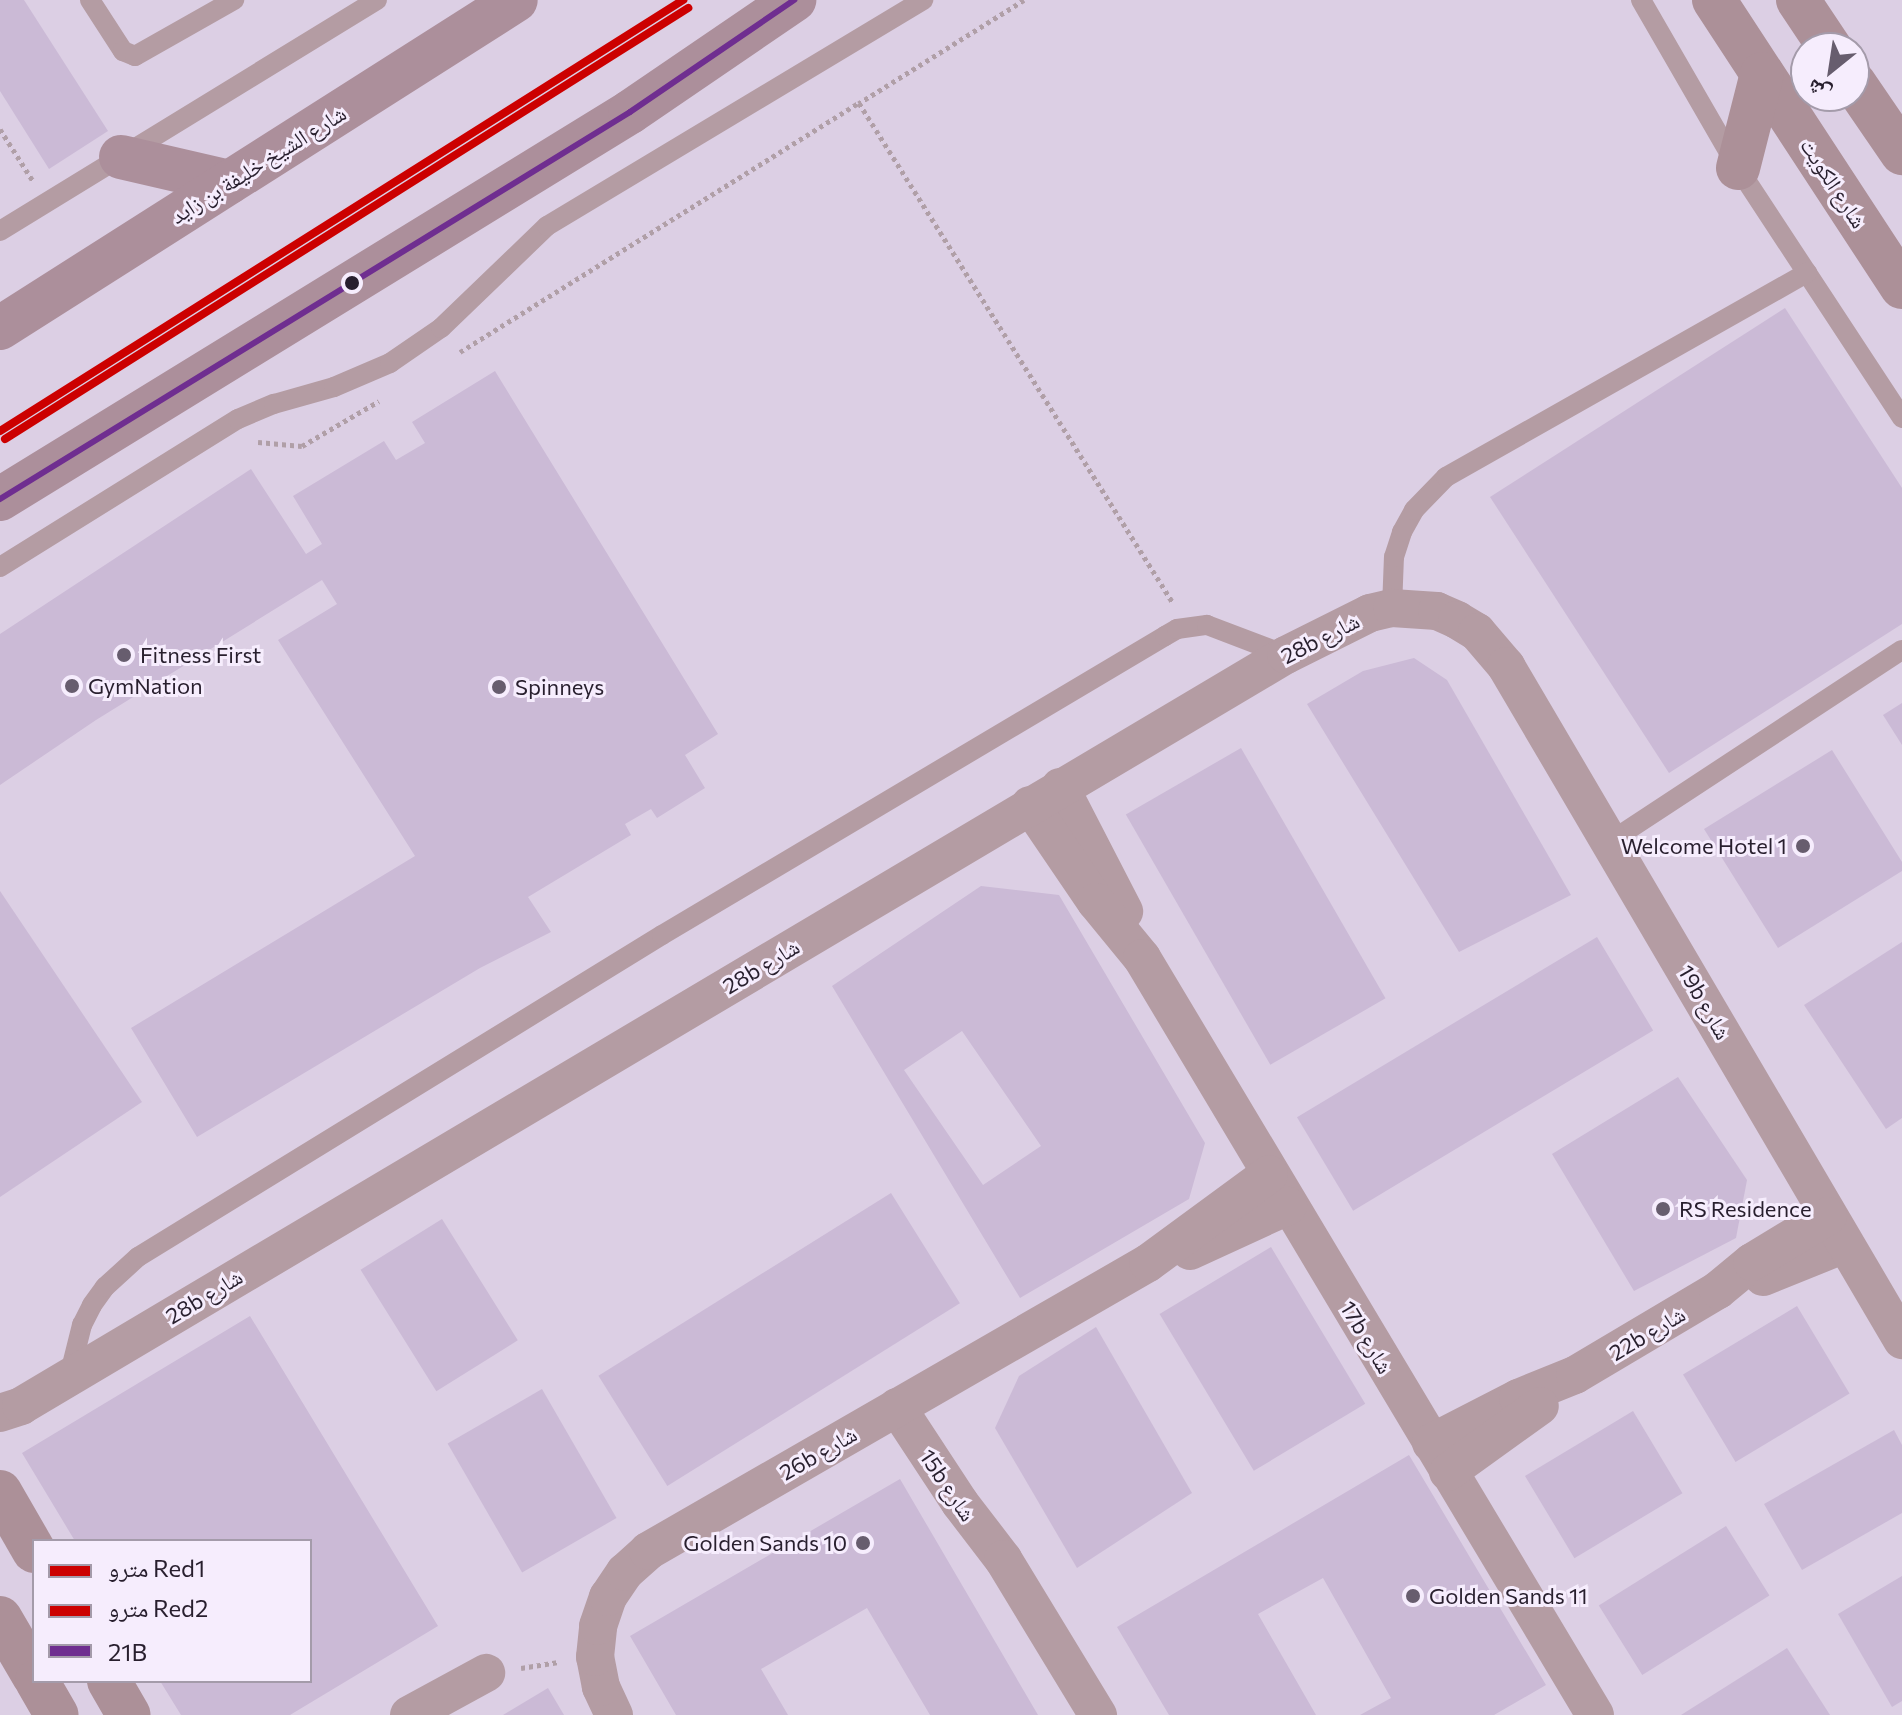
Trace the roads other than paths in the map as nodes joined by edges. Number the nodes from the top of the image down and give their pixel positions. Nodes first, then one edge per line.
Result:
1 (90, 0) edge
2 (234, 0) edge
3 (377, 0) edge
4 (516, 0) edge
5 (794, 0) edge
6 (923, 0) edge
7 (1641, 0) edge
8 (1714, 0) edge
9 (1798, 0) edge
10 (1819, 32) edge
11 (1762, 74) junction
12 (1870, 106) edge
13 (1902, 153) edge
14 (121, 157) junction
15 (1738, 168) junction
16 (229, 182) junction
17 (0, 231) edge
18 (1807, 273) junction
19 (1902, 287) edge
20 (0, 328) edge
21 (1902, 418) edge
22 (0, 499) edge
23 (0, 567) edge
24 (1392, 608) junction
25 (1902, 650) edge
26 (1286, 655) junction
27 (1506, 666) joint
28 (1045, 796) junction
29 (1611, 841) junction
30 (1279, 1190) junction
31 (1836, 1230) junction
32 (1902, 1340) edge
33 (69, 1377) junction
34 (910, 1400) junction
35 (7, 1419) edge
36 (1439, 1457) junction
37 (0, 1492) edge
38 (32, 1548) edge
39 (0, 1618) edge
40 (32, 1673) edge
41 (486, 1673) road end
42 (38, 1683) edge
43 (110, 1683) edge
44 (57, 1715) edge
45 (129, 1715) edge
46 (409, 1715) edge
47 (614, 1715) edge
48 (1098, 1715) edge
49 (1595, 1715) edge

1 - 2 lane
3 - 14 lane
4 - 16 main road, شارع الشيخ خليفة بن زايد
5 - 22 main road
6 - 23 lane
7 - 15 lane
8 - 11 main road, شارع الكويت
9 - 10 main road
11 - 15 main road
11 - 19 main road, شارع الكويت
12 - 13 main road
14 - 16 main road
14 - 17 lane
15 - 18 lane
16 - 20 main road, شارع الشيخ خليفة بن زايد
18 - 21 lane
18 - 24 lane
24 - 26 street, 28b شارع
24 - 27 street, 28b شارع
25 - 29 lane
26 - 28 street, 28b شارع
26 - 33 lane
27 - 29 street, 19b شارع
28 - 30 street, 17b شارع
28 - 33 street, 28b شارع
29 - 31 street, 19b شارع
30 - 34 street, 26b شارع
30 - 36 street, 17b شارع
31 - 32 street, 19b شارع
31 - 36 street, 22b شارع
33 - 35 street, 28b شارع
34 - 47 street, 26b شارع
34 - 48 street, 15b شارع
36 - 49 street, 17b شارع
37 - 38 main road
39 - 40 main road
41 - 46 street
42 - 44 main road
43 - 45 main road

